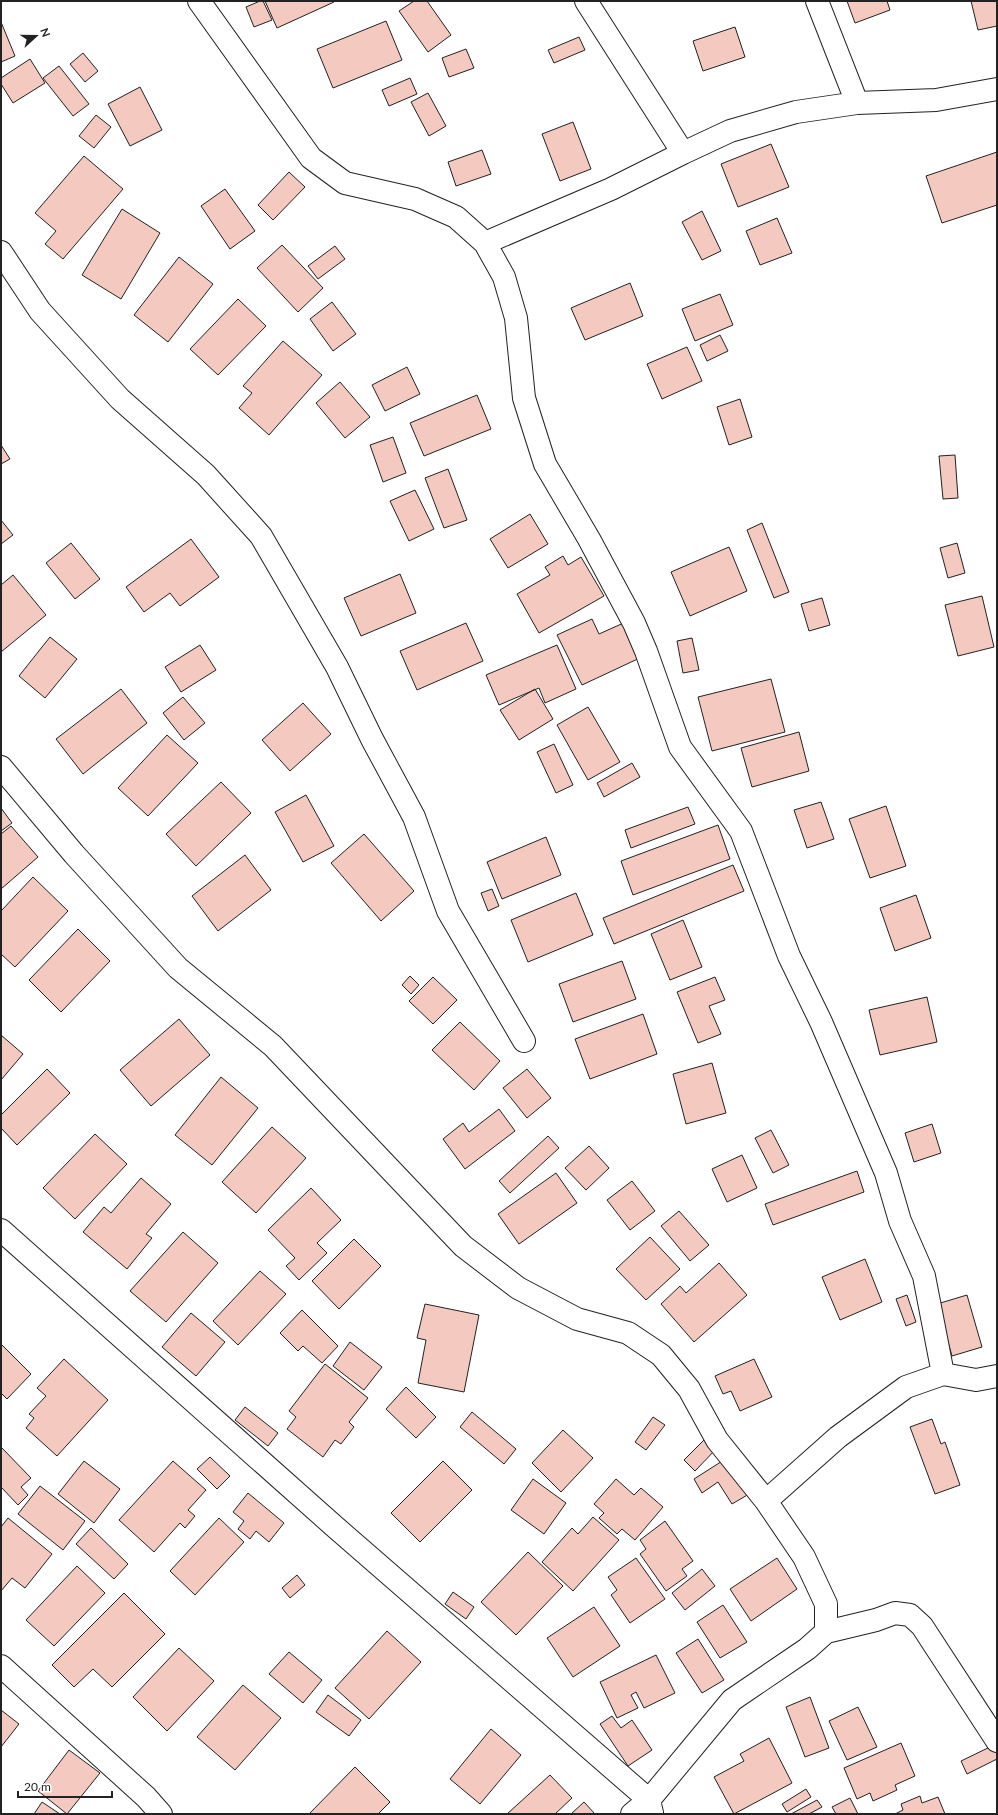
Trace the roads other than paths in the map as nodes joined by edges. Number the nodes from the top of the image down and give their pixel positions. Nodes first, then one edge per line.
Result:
1 (199, 1) edge
2 (586, 1) edge
3 (816, 1) edge
4 (997, 90) edge
5 (857, 103) junction
6 (683, 153) junction
7 (486, 243) junction
8 (1, 252) edge
9 (1, 767) edge
10 (524, 1041) dead end
11 (1, 1230) edge
12 (943, 1374) junction
13 (997, 1376) edge
14 (766, 1502) junction
15 (826, 1632) junction
16 (1, 1666) edge
17 (997, 1741) edge
18 (651, 1807) edge
19 (161, 1814) edge
20 (632, 1814) edge

1 - 7 street
2 - 6 street
3 - 5 street
4 - 5 street
5 - 6 street
6 - 7 street
7 - 12 street
8 - 10 street
9 - 14 street
11 - 18 street
12 - 13 street
12 - 14 street
14 - 15 street
15 - 17 street
15 - 18 street
16 - 19 street
18 - 20 street

